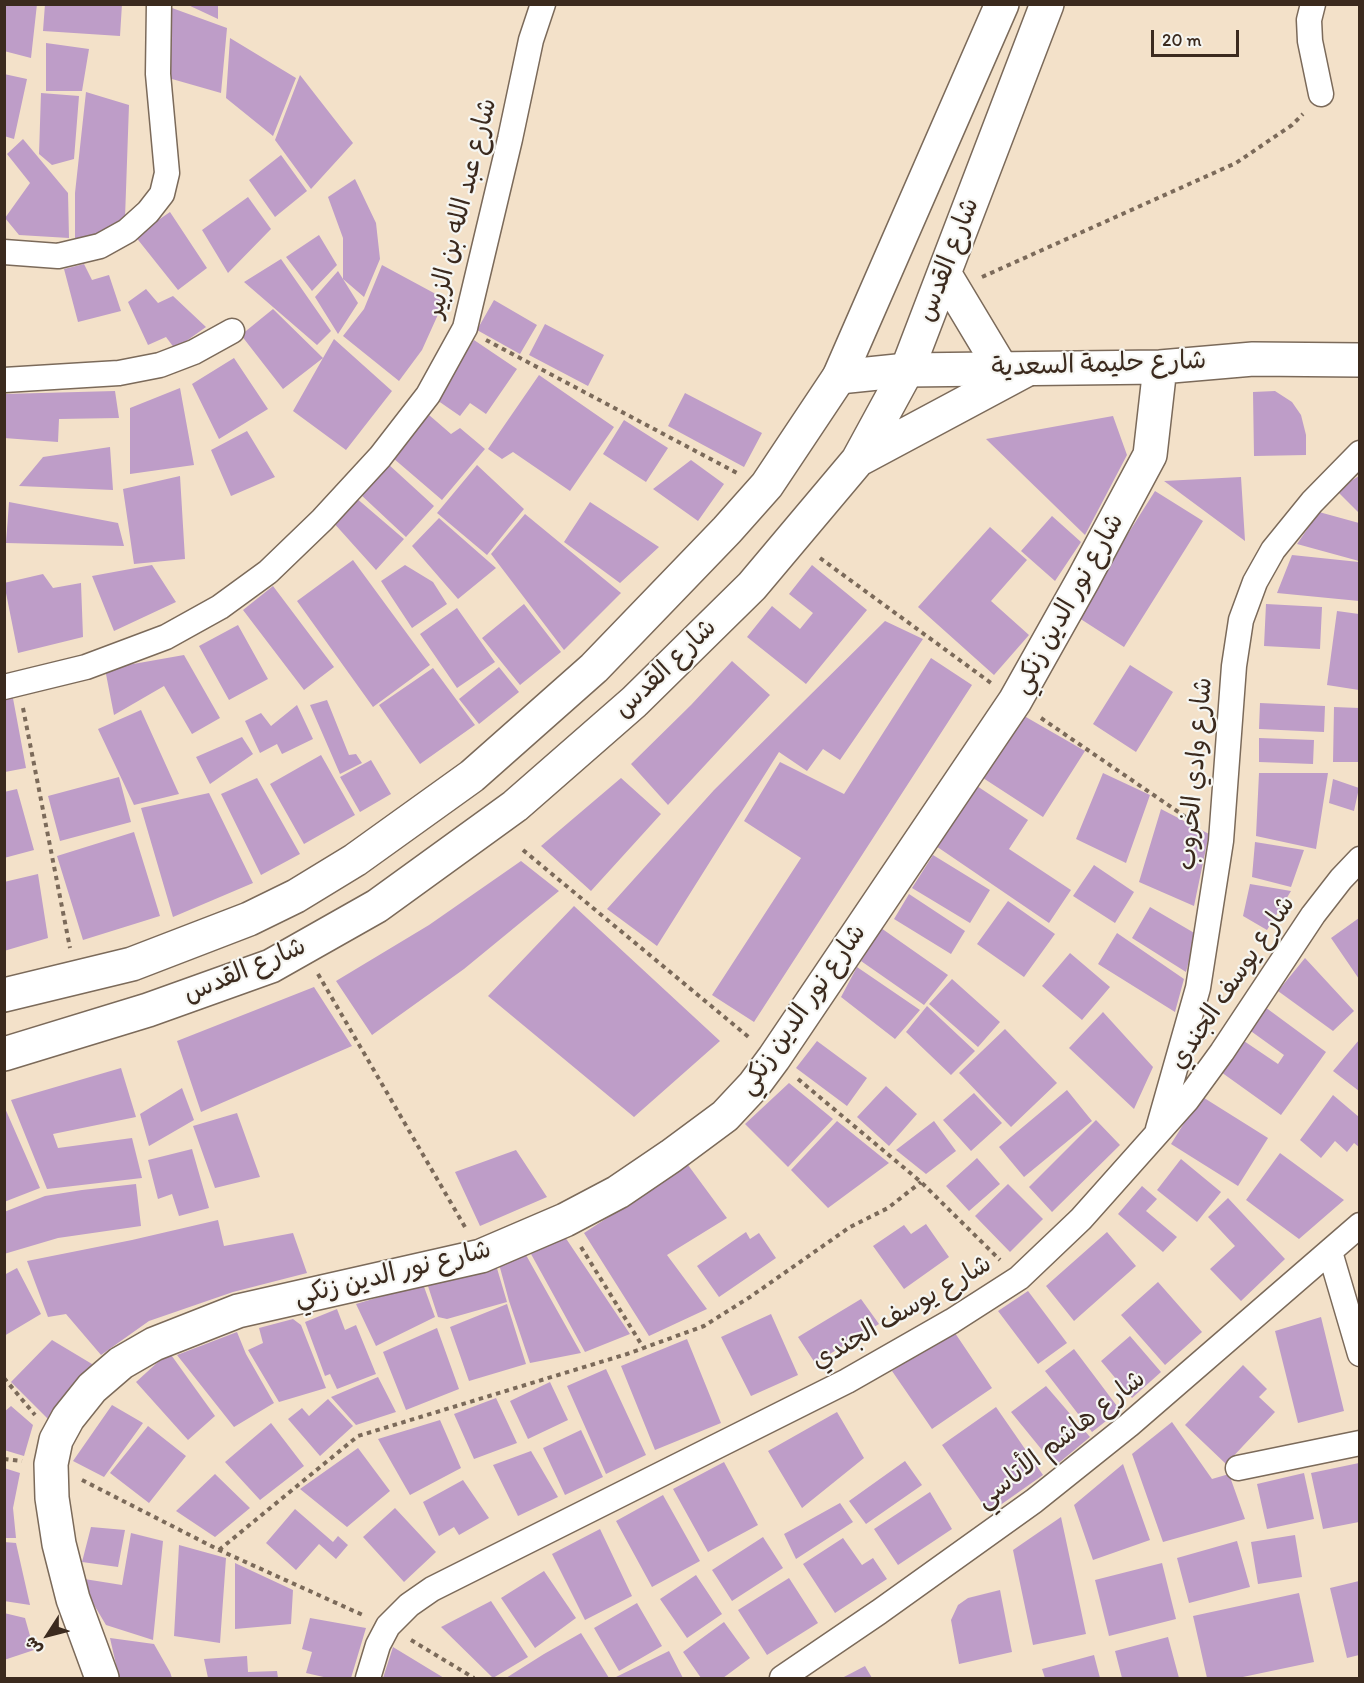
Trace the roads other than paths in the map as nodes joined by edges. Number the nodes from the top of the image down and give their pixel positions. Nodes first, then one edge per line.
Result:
1 (159, 4) edge
2 (543, 4) edge
3 (1002, 4) edge
4 (1047, 4) edge
5 (1313, 4) edge
6 (1321, 94) road end
7 (4, 252) edge
8 (949, 281) junction
9 (232, 331) dead end
10 (1359, 360) edge
11 (1160, 367) junction
12 (1014, 368) junction
13 (907, 370) junction
14 (839, 377) junction
15 (4, 380) edge
16 (1359, 453) edge
17 (858, 460) junction
18 (12, 686) edge
19 (1359, 859) edge
20 (4, 995) edge
21 (4, 1054) edge
22 (1156, 1134) junction
23 (1359, 1225) edge
24 (1330, 1252) junction
25 (1359, 1354) edge
26 (1359, 1443) edge
27 (1238, 1468) dead end
28 (102, 1678) edge
29 (368, 1678) edge
30 (782, 1678) edge

1 - 7 street
2 - 18 street, شارع عبد الله بن الزبير
3 - 14 main road, شارع القدس
4 - 8 main road, شارع القدس
5 - 6 street
8 - 12 main road
8 - 13 main road, شارع القدس
9 - 15 street
10 - 11 main road, شارع حليمة السعدية
11 - 12 main road, شارع حليمة السعدية
11 - 28 main road, شارع نور الدين زنكي
12 - 13 main road, شارع حليمة السعدية
12 - 17 main road
13 - 14 main road, شارع حليمة السعدية
13 - 17 main road, شارع القدس
14 - 20 main road, شارع القدس
16 - 22 street, شارع وادي الخروب
17 - 21 main road, شارع القدس
19 - 22 street, شارع يوسف الجندي
22 - 29 street, شارع يوسف الجندي
23 - 24 street, شارع هاشم الأتاسي
24 - 25 street
24 - 30 street, شارع هاشم الأتاسي
26 - 27 street

